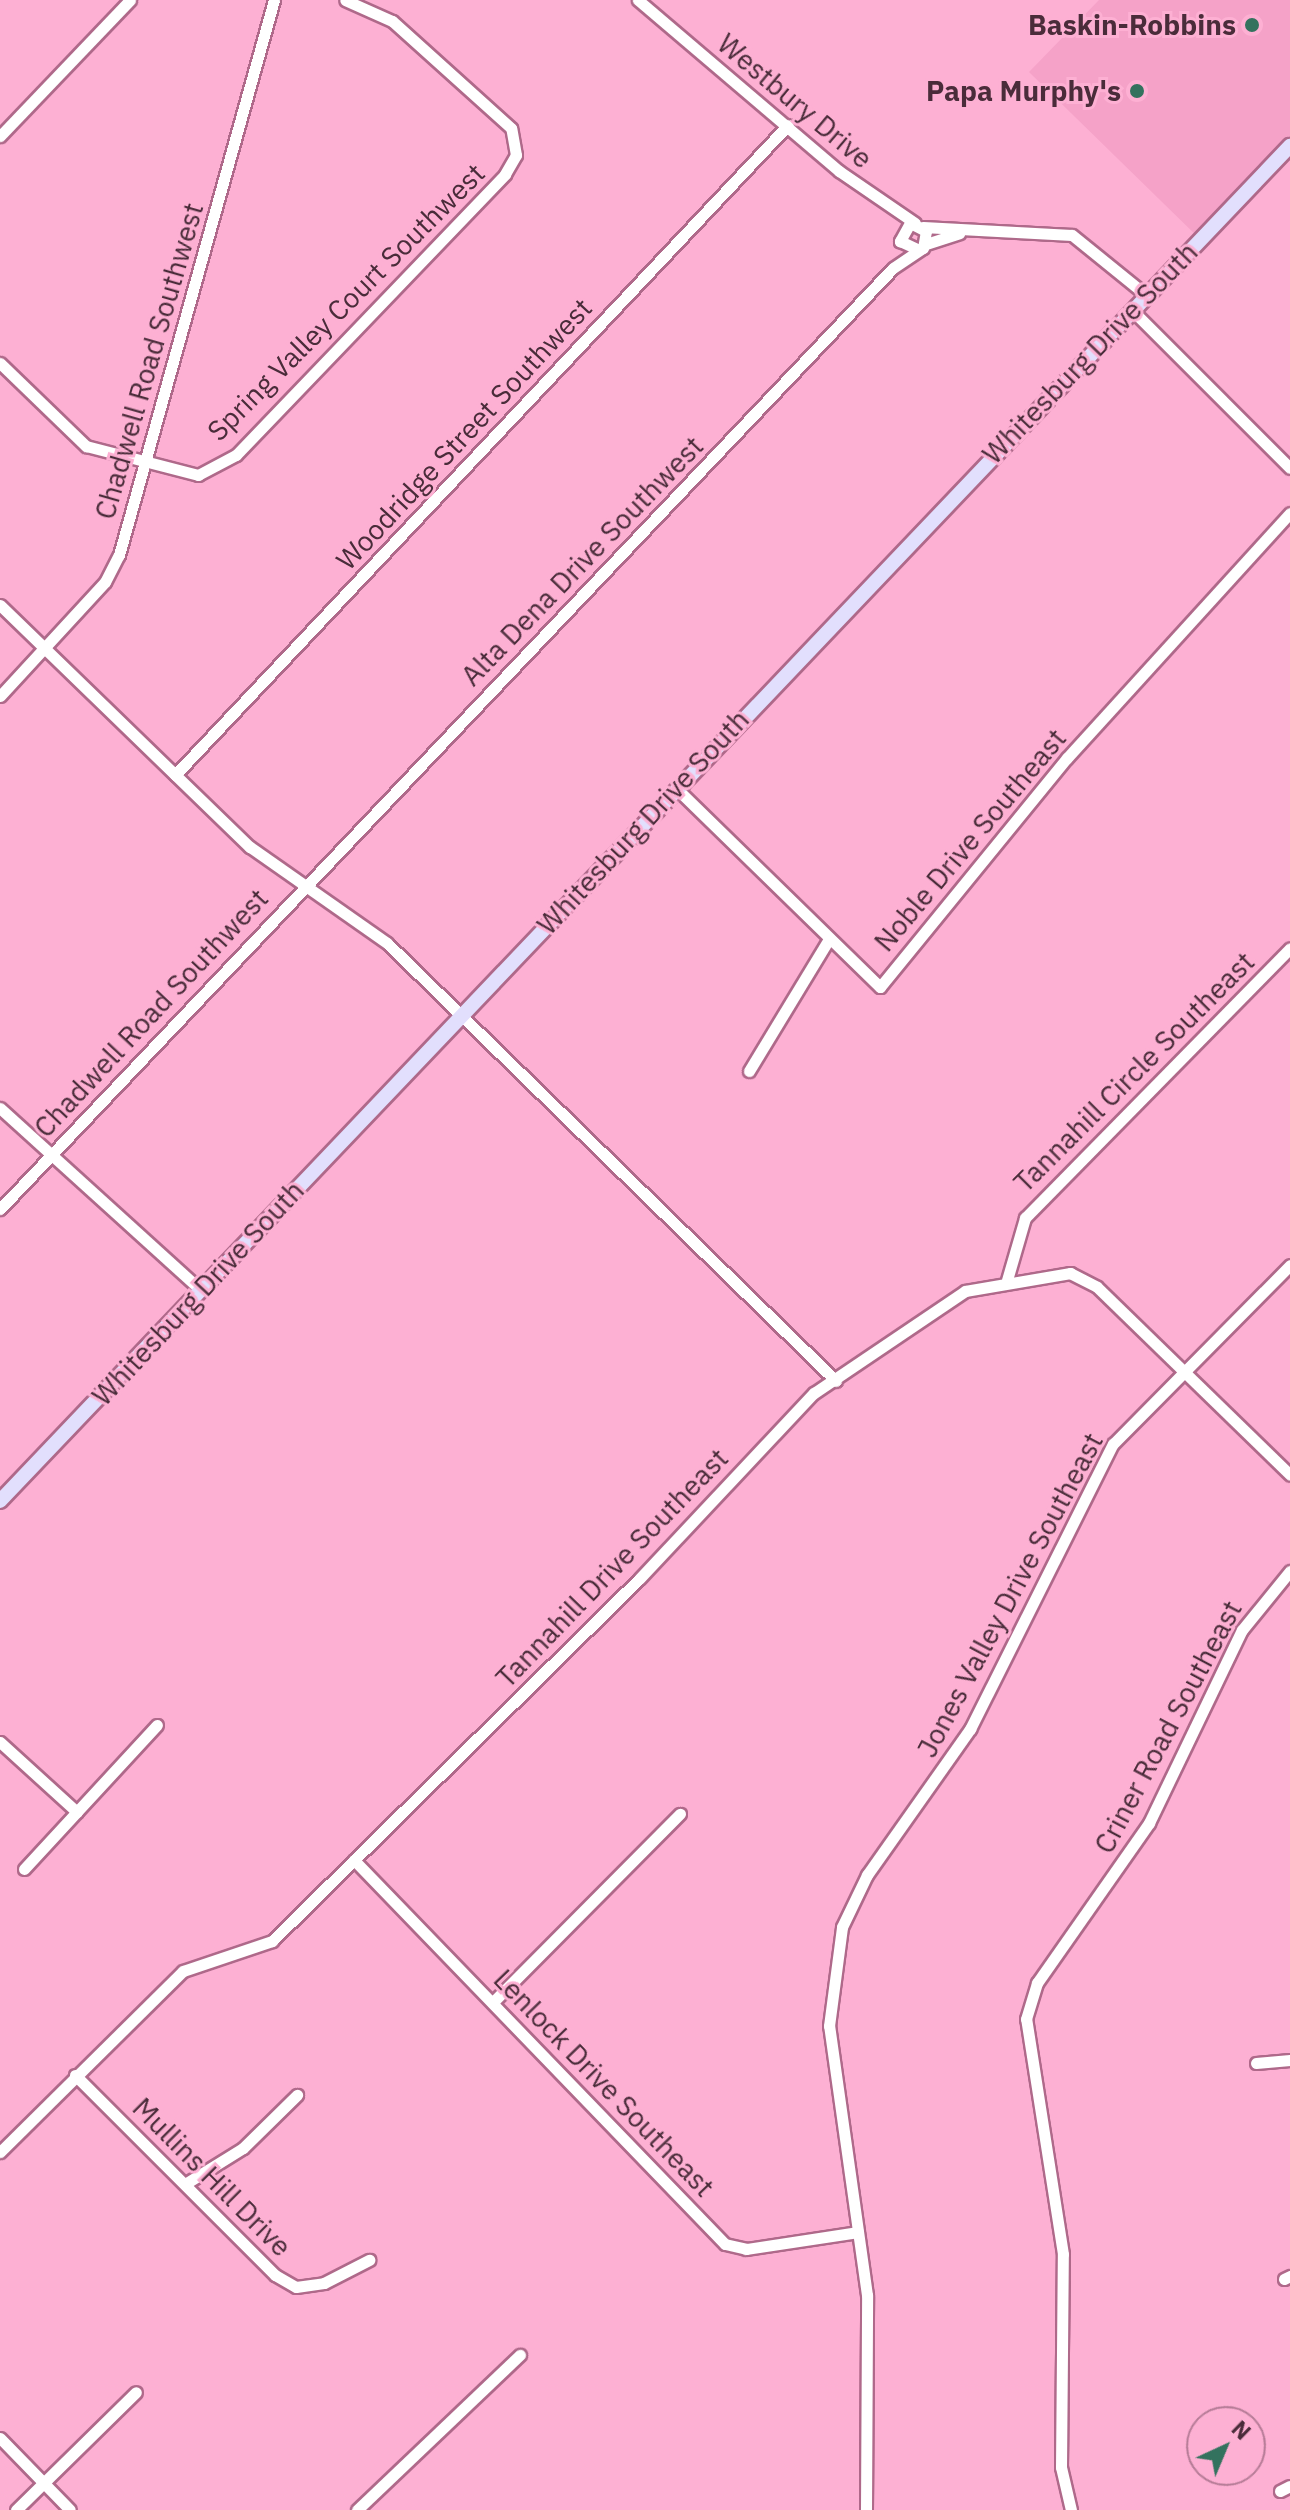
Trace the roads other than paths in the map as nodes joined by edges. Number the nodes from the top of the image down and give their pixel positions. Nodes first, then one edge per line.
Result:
1 (130, 0) edge
2 (274, 0) edge
3 (345, 0) edge
4 (638, 0) edge
5 (788, 125) junction
6 (0, 136) edge
7 (1290, 146) edge
8 (885, 207) junction
9 (919, 225) junction
10 (959, 233) junction
11 (900, 237) junction
12 (922, 247) junction
13 (893, 268) junction
14 (1146, 295) junction
15 (1132, 310) junction
16 (0, 363) edge
17 (145, 466) junction
18 (1290, 468) edge
19 (1290, 513) edge
20 (0, 605) edge
21 (46, 650) junction
22 (0, 696) edge
23 (175, 775) junction
24 (676, 788) junction
25 (305, 886) junction
26 (829, 939) junction
27 (1290, 948) edge
28 (461, 1014) junction
29 (749, 1071) dead end
30 (0, 1108) edge
31 (53, 1153) junction
32 (0, 1209) edge
33 (1290, 1265) edge
34 (1007, 1280) junction
35 (201, 1290) junction
36 (1185, 1372) junction
37 (836, 1381) junction
38 (1290, 1475) edge
39 (0, 1501) edge
40 (1290, 1571) edge
41 (157, 1725) dead end
42 (0, 1742) edge
43 (77, 1812) junction
44 (680, 1814) dead end
45 (354, 1860) junction
46 (24, 1869) dead end
47 (494, 2001) junction
48 (1290, 2060) edge
49 (1256, 2063) dead end
50 (75, 2075) junction
51 (297, 2095) dead end
52 (0, 2152) edge
53 (185, 2184) junction
54 (858, 2232) junction
55 (369, 2260) dead end
56 (520, 2355) dead end
57 (136, 2392) dead end
58 (0, 2438) edge
59 (43, 2482) junction
60 (16, 2510) edge
61 (70, 2510) edge
62 (357, 2510) edge
63 (866, 2510) edge
64 (1071, 2510) edge

1 - 6 street
2 - 17 street, Chadwell Road Southwest
3 - 17 street, Spring Valley Court Southwest
4 - 5 street, Westbury Drive
5 - 8 street, Westbury Drive
5 - 23 street, Woodridge Street Southwest
7 - 14 main road, Whitesburg Drive South
8 - 9 street, Westbury Drive
8 - 11 street, Westbury Drive
9 - 10 street, Westbury Drive
9 - 11 street
9 - 12 street
10 - 12 street, Westbury Drive
10 - 14 street, Westbury Drive
11 - 12 street
11 - 13 street, Alta Dena Drive Southwest
12 - 13 street, Alta Dena Drive Southwest
13 - 25 street, Alta Dena Drive Southwest
14 - 15 main road, Whitesburg Drive South
15 - 18 street
15 - 24 main road, Whitesburg Drive South
16 - 17 street, Spring Valley Court Southwest
17 - 21 street, Chadwell Road Southwest
19 - 26 street, Noble Drive Southeast
20 - 21 street
21 - 22 street, Chadwell Road Southwest
21 - 23 street
23 - 25 street
24 - 26 street, Noble Drive Southeast
24 - 28 main road, Whitesburg Drive South
25 - 28 street
25 - 31 street, Chadwell Road Southwest
26 - 29 street
27 - 34 street, Tannahill Circle Southeast
28 - 35 main road, Whitesburg Drive South
28 - 37 street
30 - 31 street
31 - 32 street, Chadwell Road Southwest
31 - 35 street
33 - 36 street, Jones Valley Drive Southeast
34 - 36 street, Tannahill Drive Southeast
34 - 37 street, Tannahill Drive Southeast
35 - 39 main road, Whitesburg Drive South
36 - 38 street, Tannahill Drive Southeast
36 - 54 street, Jones Valley Drive Southeast
37 - 45 street, Tannahill Drive Southeast
40 - 64 street, Criner Road Southeast
41 - 43 street
42 - 43 street
43 - 46 street
44 - 47 street
45 - 47 street, Lenlock Drive Southeast
45 - 50 street, Tannahill Drive Southeast
47 - 54 street, Lenlock Drive Southeast
48 - 49 street
50 - 52 street, Tannahill Drive Southeast
50 - 53 street, Mullins Hill Drive
51 - 53 street
53 - 55 street, Mullins Hill Drive
54 - 63 street, Jones Valley Drive Southeast
56 - 62 street
57 - 59 street
58 - 59 street
59 - 60 street
59 - 61 street

